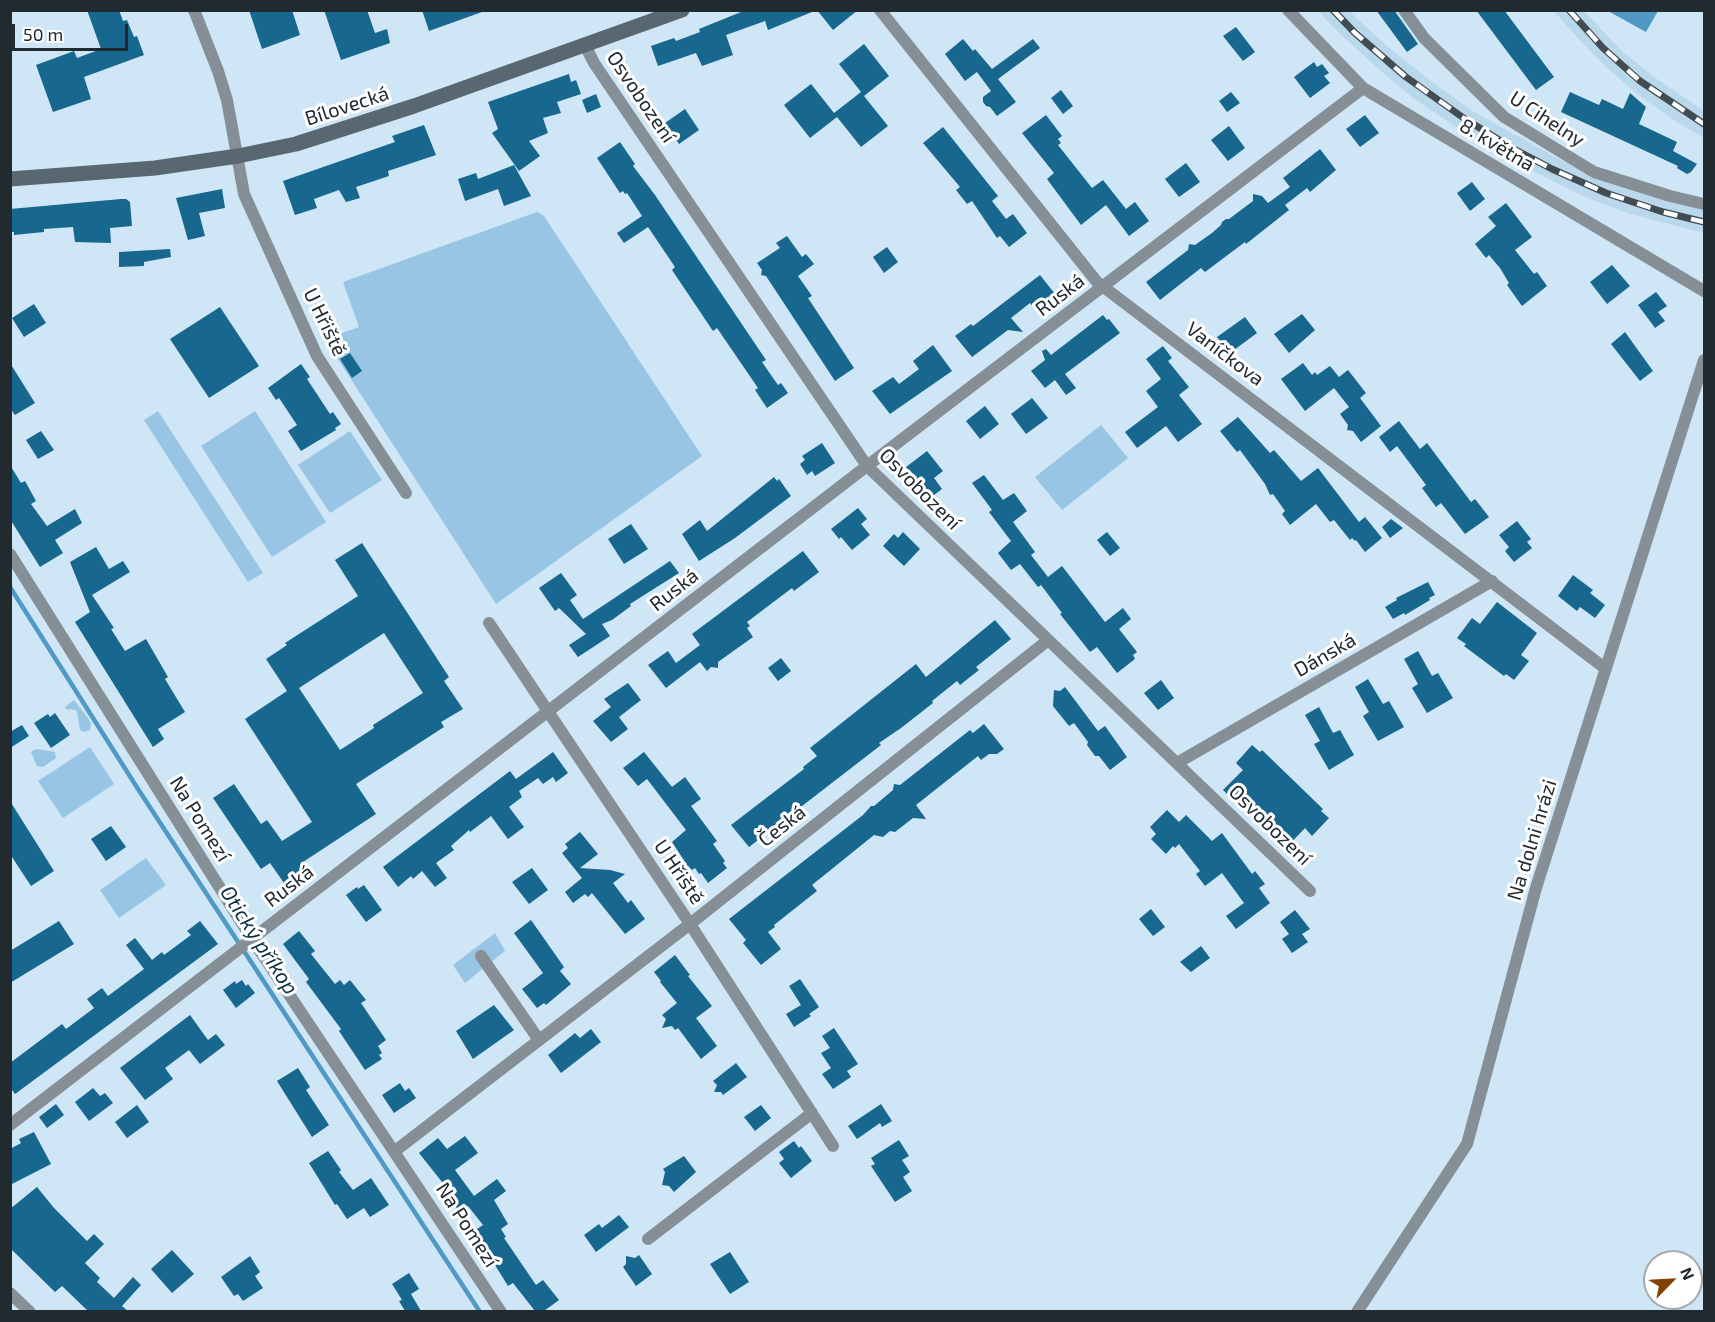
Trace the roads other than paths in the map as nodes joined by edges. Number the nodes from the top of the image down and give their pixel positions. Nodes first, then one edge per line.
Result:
1 (194, 10) edge
2 (682, 10) edge
3 (880, 10) edge
4 (1288, 10) edge
5 (1404, 10) edge
6 (585, 45) junction
7 (1363, 88) junction
8 (238, 156) junction
9 (10, 179) edge
10 (1704, 204) edge
11 (1103, 287) junction
12 (1704, 291) edge
13 (1704, 360) edge
14 (867, 466) junction
15 (406, 493) dead end
16 (10, 554) edge
17 (1492, 581) junction
18 (489, 623) dead end
19 (1047, 641) junction
20 (1606, 669) junction
21 (548, 712) junction
22 (1177, 763) junction
23 (1310, 891) dead end
24 (690, 924) junction
25 (249, 941) junction
26 (481, 956) dead end
27 (539, 1040) junction
28 (812, 1113) junction
29 (10, 1125) edge
30 (833, 1146) dead end
31 (395, 1151) junction
32 (648, 1239) dead end
33 (10, 1293) edge
34 (30, 1311) edge
35 (501, 1311) edge
36 (1357, 1311) edge

1 - 8 street, U Hřiště
2 - 6 main road, Bílovecká
3 - 11 street, Vaníčkova
4 - 7 street, 8. května
5 - 10 street, U Cihelny
6 - 8 main road, Bílovecká
6 - 14 street, Osvobození
7 - 11 street, Ruská
7 - 12 street, 8. května
8 - 9 main road, Bílovecká
8 - 15 street, U Hřiště
11 - 14 street, Ruská
11 - 17 street, Vaníčkova
13 - 20 street, Na dolni hrázi
14 - 19 street, Osvobození
14 - 21 street, Ruská
16 - 25 street, Na Pomezí
17 - 20 street, Vaníčkova
17 - 22 street, Dánská
18 - 21 street, U Hřiště
19 - 22 street, Osvobození
19 - 24 street, Česká
20 - 36 street, Na dolni hrázi
21 - 24 street, U Hřiště
21 - 25 street, Ruská
22 - 23 street, Osvobození
24 - 27 street, Česká
24 - 28 street, U Hřiště
25 - 29 street, Ruská
25 - 31 street, Na Pomezí
26 - 27 street
27 - 31 street, Česká
28 - 30 street, U Hřiště
28 - 32 street
31 - 35 street, Na Pomezí
33 - 34 street

